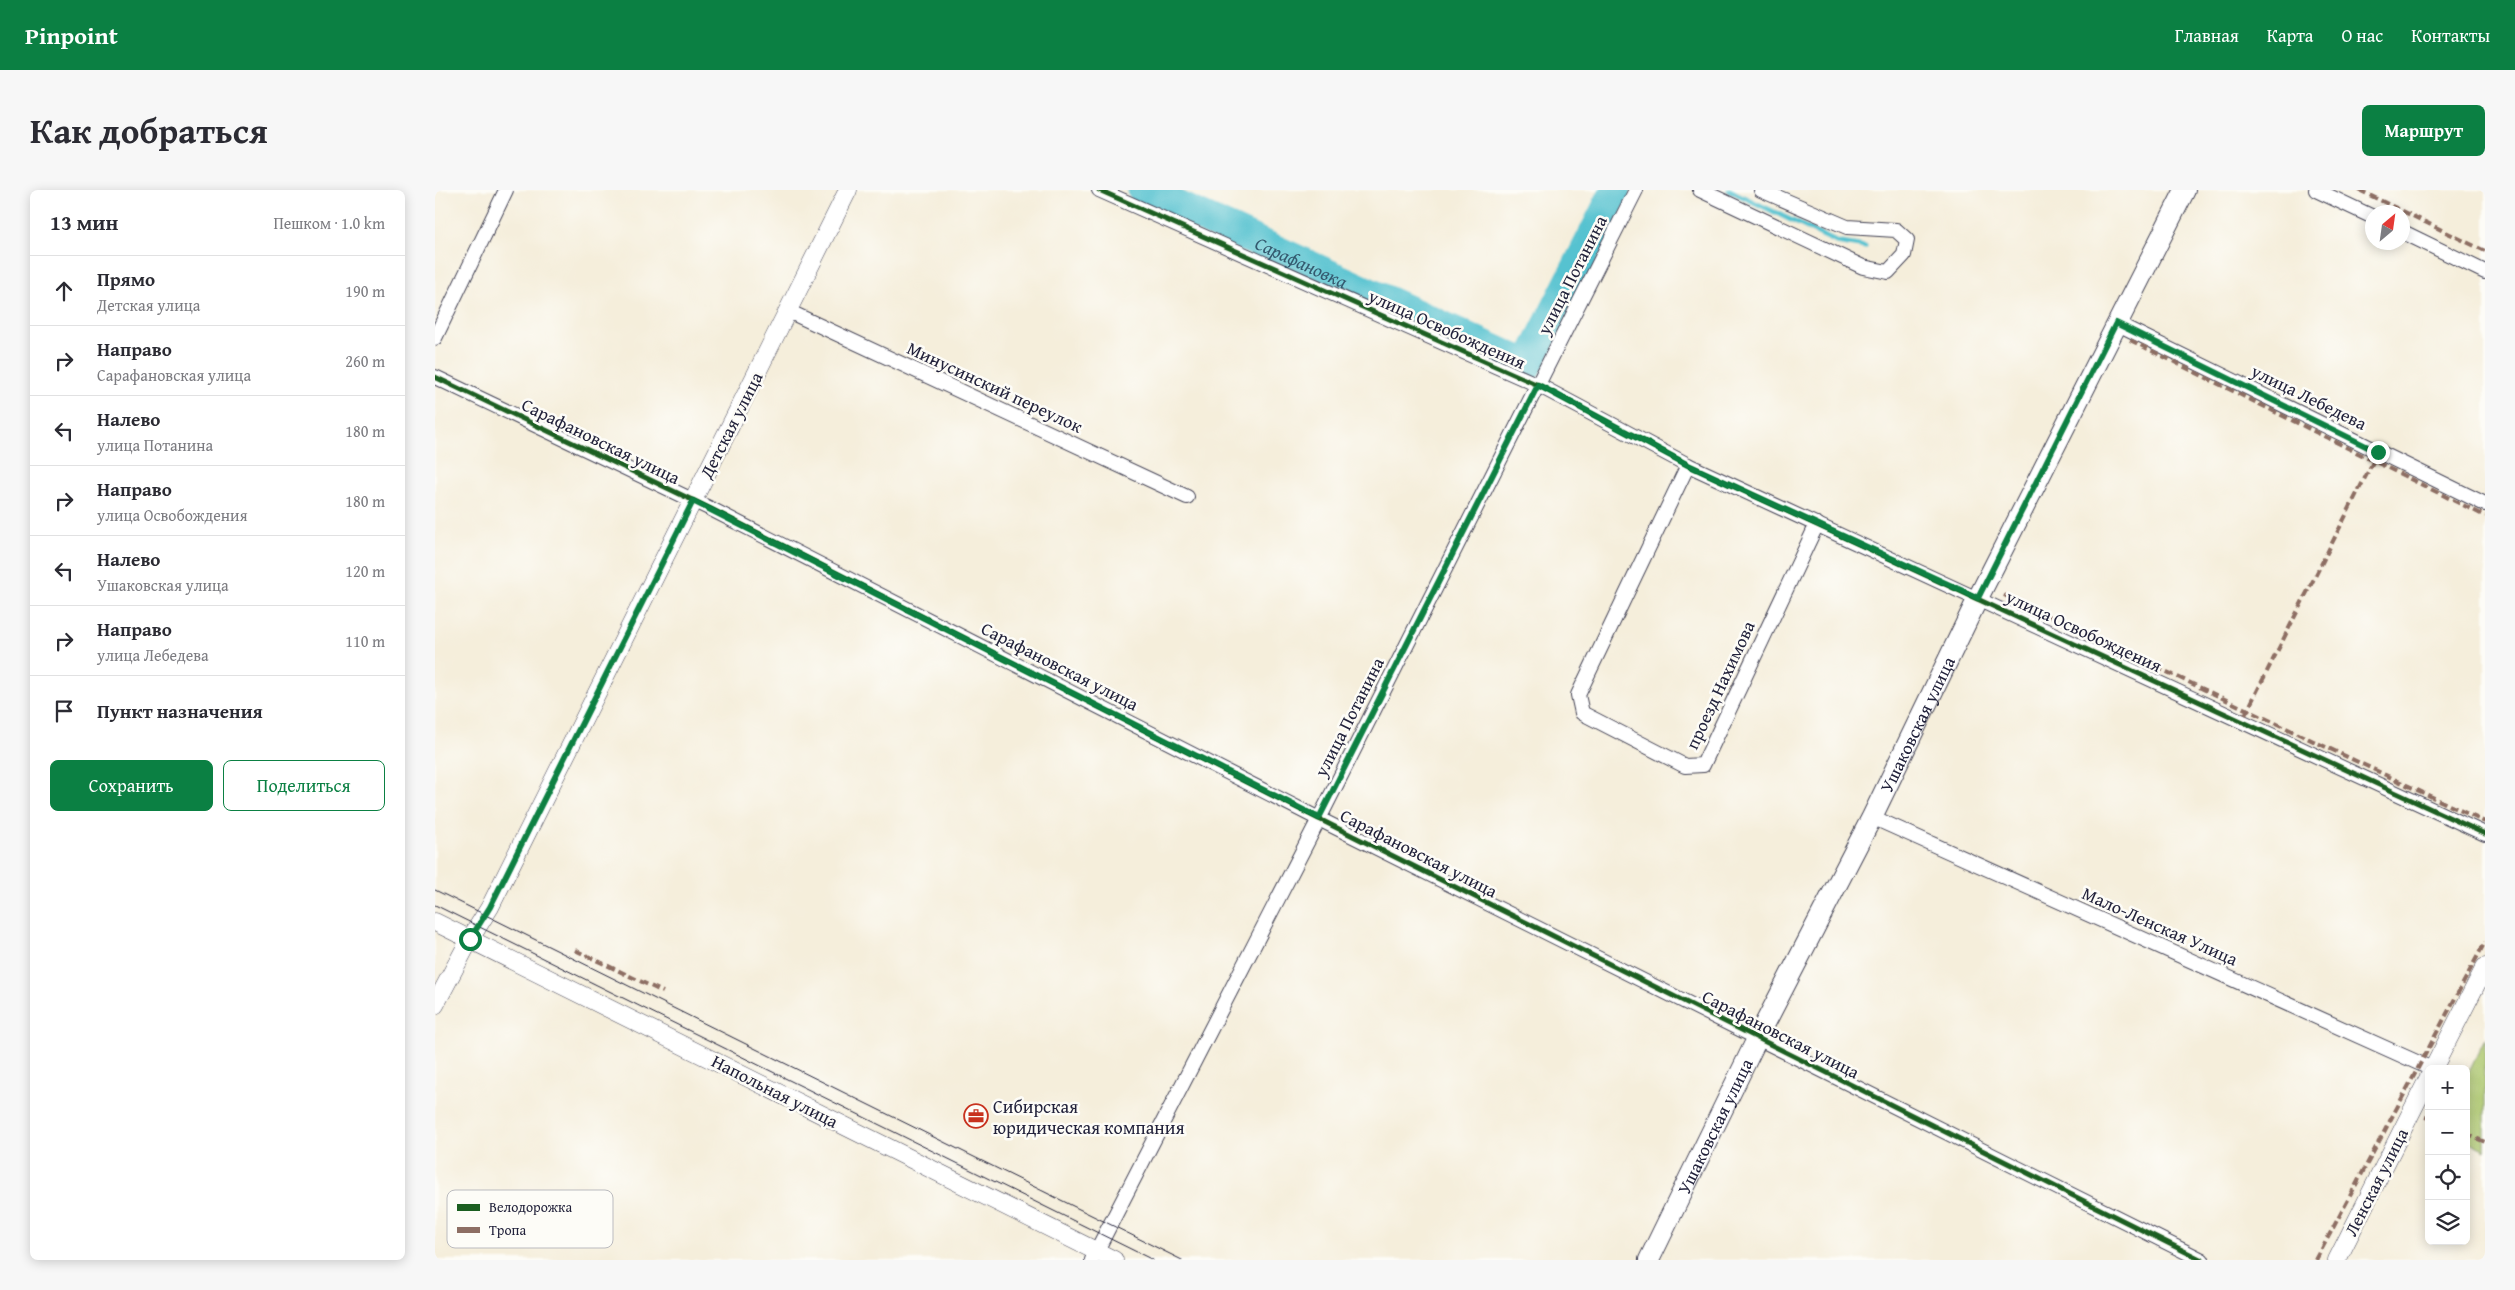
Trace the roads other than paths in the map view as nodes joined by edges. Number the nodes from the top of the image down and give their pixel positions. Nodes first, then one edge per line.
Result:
1 (506, 190) edge
2 (848, 190) edge
3 (1099, 190) edge
4 (1636, 190) edge
5 (1700, 190) edge
6 (1761, 190) edge
7 (2185, 190) edge
8 (2316, 190) edge
9 (2365, 213) edge
10 (2410, 235) edge
11 (2485, 272) edge
12 (788, 311) junction
13 (2116, 323) junction
14 (435, 338) edge
15 (435, 377) edge
16 (1538, 385) junction
17 (1688, 465) junction
18 (1187, 497) dead end
19 (693, 501) junction
20 (2485, 504) edge
21 (1817, 524) junction
22 (1978, 598) junction
23 (1319, 818) junction
24 (1872, 818) junction
25 (2485, 834) edge
26 (435, 922) edge
27 (470, 939) junction
28 (2485, 967) edge
29 (435, 1005) edge
30 (1758, 1037) junction
31 (2425, 1065) edge
32 (2435, 1065) edge
33 (2425, 1085) edge
34 (1095, 1256) edge
35 (1114, 1260) edge
36 (1649, 1260) edge
37 (2203, 1260) edge
38 (2337, 1260) edge

1 - 14 street
2 - 12 street, Детская улица
3 - 16 street, улица Освобождения
4 - 16 street, улица Потанина
5 - 6 street
7 - 13 main road, Ушаковская улица
8 - 9 street
10 - 11 street
12 - 18 street, Минусинский переулок
12 - 19 street, Детская улица
13 - 20 street, улица Лебедева
13 - 22 main road, Ушаковская улица
15 - 19 street, Сарафановская улица
16 - 17 street, улица Освобождения
16 - 23 street, улица Потанина
17 - 21 street, улица Освобождения
17 - 21 street, проезд Нахимова
19 - 23 street, Сарафановская улица
19 - 27 street, Детская улица
21 - 22 street, улица Освобождения
22 - 24 main road, Ушаковская улица
22 - 25 street, улица Освобождения
23 - 30 street, Сарафановская улица
23 - 34 street, улица Потанина
24 - 30 main road, Ушаковская улица
24 - 31 street, Мало-Ленская Улица
26 - 27 street, Напольная улица
27 - 29 street, Детская улица
27 - 34 street, Напольная улица
28 - 32 street
30 - 36 main road, Ушаковская улица
30 - 37 street, Сарафановская улица
33 - 38 street, Ленская улица
34 - 35 street, Напольная улица

